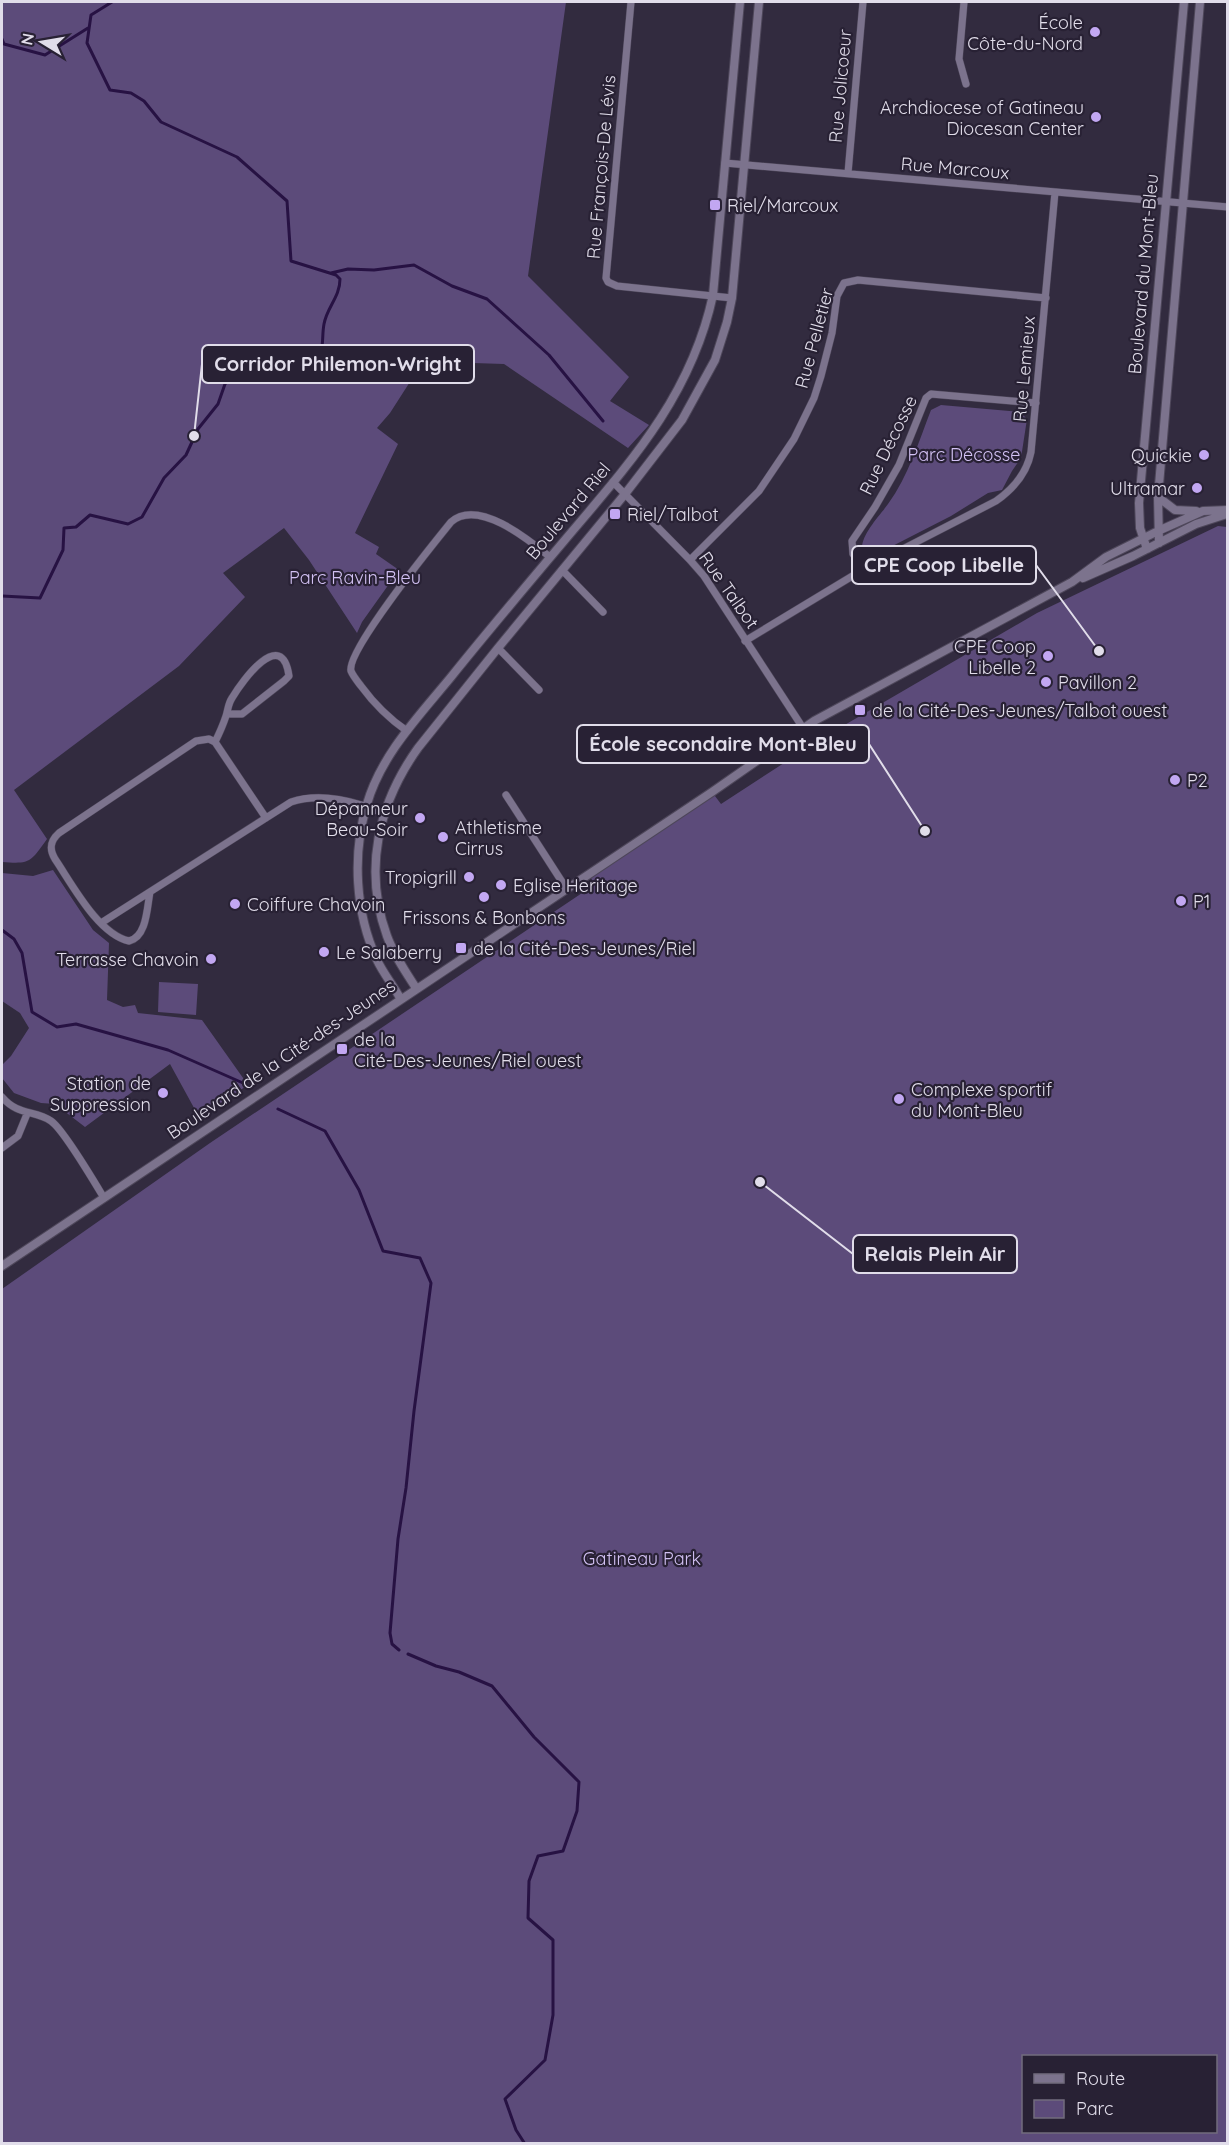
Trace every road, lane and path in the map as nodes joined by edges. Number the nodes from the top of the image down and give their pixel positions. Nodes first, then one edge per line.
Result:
1 (631, 2) edge
2 (740, 2) edge
3 (759, 2) edge
4 (863, 2) edge
5 (964, 2) edge
6 (1184, 2) edge
7 (1200, 2) edge
8 (966, 84) dead end
9 (725, 162) junction
10 (745, 164) junction
11 (848, 173) junction
12 (1055, 192) junction
13 (1166, 201) junction
14 (1182, 202) junction
15 (1227, 207) edge
16 (712, 296) junction
17 (732, 298) junction
18 (1046, 298) junction
19 (1036, 404) junction
20 (614, 482) junction
21 (625, 494) junction
22 (1158, 497) junction
23 (1203, 511) junction
24 (1227, 512) edge
25 (1158, 531) junction
26 (1143, 538) junction
27 (1159, 543) junction
28 (1147, 549) junction
29 (550, 557) junction
30 (690, 560) junction
31 (864, 569) junction
32 (562, 570) junction
33 (1072, 582) junction
34 (603, 612) dead end
35 (745, 641) junction
36 (498, 648) junction
37 (539, 690) dead end
38 (227, 714) junction
39 (803, 728) junction
40 (407, 731) junction
41 (215, 742) junction
42 (506, 795) dead end
43 (366, 805) junction
44 (384, 814) junction
45 (266, 818) junction
46 (566, 888) junction
47 (150, 892) junction
48 (101, 923) junction
49 (416, 988) junction
50 (400, 998) junction
51 (2, 1097) edge
52 (27, 1114) junction
53 (2, 1148) edge
54 (104, 1198) junction
55 (2, 1266) edge

1 - 16 street, Rue François-De Lévis
2 - 9 street, Boulevard Riel
3 - 10 street, Boulevard Riel
4 - 11 street, Rue Jolicoeur
5 - 8 street
6 - 13 street, Boulevard du Mont-Bleu
7 - 14 street, Boulevard du Mont-Bleu
9 - 10 street, Rue Marcoux
9 - 16 street, Boulevard Riel
10 - 11 street, Rue Marcoux
10 - 17 street, Boulevard Riel
11 - 12 street, Rue Marcoux
12 - 13 street, Rue Marcoux
12 - 18 street, Rue Lemieux
13 - 14 street, Rue Marcoux
13 - 26 street, Boulevard du Mont-Bleu
14 - 15 street, Rue Marcoux
14 - 22 street, Boulevard du Mont-Bleu
16 - 17 street, Rue François-De Lévis
16 - 20 street, Boulevard Riel
17 - 21 street, Boulevard Riel
18 - 19 street, Rue Lemieux
18 - 30 street, Rue Pelletier
19 - 31 street, Rue Lemieux
19 - 31 street, Rue Décosse
20 - 21 street, Rue Talbot
20 - 29 street, Boulevard Riel
21 - 30 street, Rue Talbot
21 - 32 street, Boulevard Riel
22 - 23 street
22 - 25 street, Boulevard du Mont-Bleu
23 - 24 street, Boulevard de la Cité-des-Jeunes
23 - 25 street, Boulevard de la Cité-des-Jeunes
24 - 27 street, Boulevard de la Cité-des-Jeunes
25 - 26 street, Boulevard de la Cité-des-Jeunes
25 - 27 street, Boulevard du Mont-Bleu
26 - 28 street, Boulevard du Mont-Bleu
26 - 33 street, Boulevard de la Cité-des-Jeunes
27 - 28 street, Boulevard de la Cité-des-Jeunes
28 - 33 street, Boulevard de la Cité-des-Jeunes
29 - 40 street, Boulevard Riel
29 - 40 street
30 - 35 street, Rue Talbot
31 - 35 street, Rue Lemieux
32 - 34 street
32 - 36 street, Boulevard Riel
33 - 39 street, Boulevard de la Cité-des-Jeunes
35 - 39 street, Rue Talbot
36 - 37 street
36 - 44 street, Boulevard Riel
38 - 38 street
38 - 41 street
39 - 46 street, Boulevard de la Cité-des-Jeunes
40 - 43 street, Boulevard Riel
41 - 45 street
41 - 48 street
42 - 46 street
43 - 44 street
43 - 45 street
43 - 50 street, Boulevard Riel
44 - 49 street, Boulevard Riel
45 - 47 street
46 - 49 street, Boulevard de la Cité-des-Jeunes
47 - 48 street
47 - 48 street
49 - 50 street, Boulevard de la Cité-des-Jeunes
50 - 54 street, Boulevard de la Cité-des-Jeunes
51 - 52 street
52 - 53 street
52 - 54 street
54 - 55 street, Boulevard de la Cité-des-Jeunes

